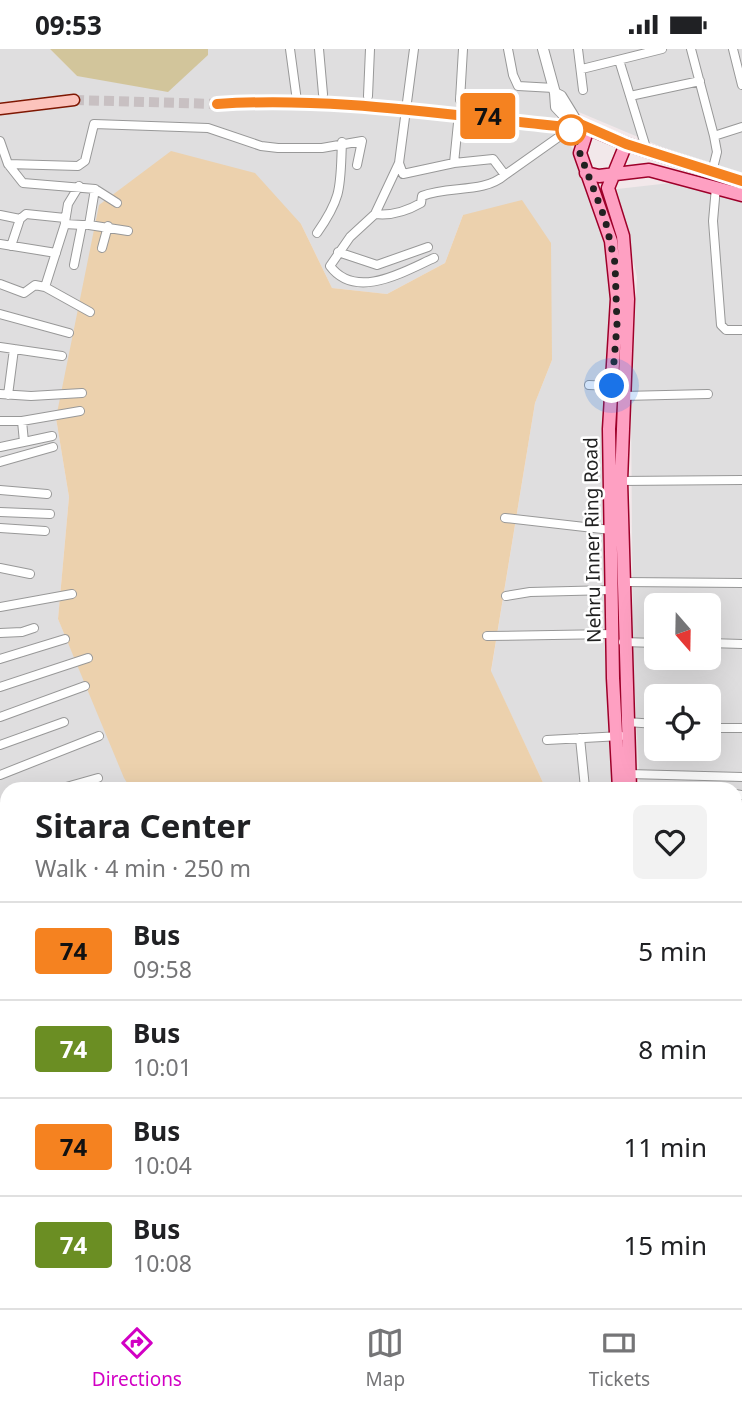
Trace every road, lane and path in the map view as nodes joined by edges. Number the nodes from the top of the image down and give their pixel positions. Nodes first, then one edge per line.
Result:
1 (290, 49) edge
2 (319, 49) edge
3 (370, 49) edge
4 (414, 49) edge
5 (463, 49) edge
6 (508, 49) edge
7 (543, 49) edge
8 (578, 49) edge
9 (662, 49) edge
10 (691, 49) edge
11 (733, 49) edge
12 (642, 51) edge
13 (619, 60) junction
14 (582, 69) junction
15 (700, 82) junction
16 (742, 85) edge
17 (555, 90) junction
18 (583, 90) dead end
19 (323, 94) dead end
20 (368, 96) dead end
21 (630, 96) junction
22 (74, 100) tunnel mouth
23 (460, 100) dead end
24 (297, 101) junction
25 (217, 104) tunnel mouth
26 (0, 109) edge
27 (407, 110) junction
28 (459, 113) junction
29 (575, 126) junction
30 (742, 127) edge
31 (714, 136) junction
32 (0, 141) edge
33 (342, 142) junction
34 (626, 144) junction
35 (647, 151) junction
36 (399, 163) junction
37 (454, 163) junction
38 (8, 164) junction
39 (357, 166) dead end
40 (712, 172) junction
41 (586, 173) junction
42 (613, 173) junction
43 (505, 175) junction
44 (742, 181) edge
45 (79, 186) junction
46 (716, 187) junction
47 (95, 189) junction
48 (742, 195) edge
49 (117, 203) dead end
50 (375, 214) junction
51 (0, 215) edge
52 (19, 219) junction
53 (65, 221) junction
54 (86, 225) junction
55 (108, 226) junction
56 (128, 232) dead end
57 (317, 233) dead end
58 (0, 244) edge
59 (11, 246) junction
60 (428, 247) dead end
61 (102, 248) dead end
62 (338, 252) junction
63 (56, 253) junction
64 (434, 258) dead end
65 (74, 265) dead end
66 (0, 284) edge
67 (45, 287) junction
68 (90, 312) dead end
69 (0, 314) edge
70 (742, 330) edge
71 (69, 333) dead end
72 (0, 347) edge
73 (14, 349) junction
74 (62, 356) dead end
75 (589, 384) dead end
76 (612, 386) junction
77 (82, 393) dead end
78 (4, 394) edge
79 (708, 394) dead end
80 (623, 397) junction
81 (80, 411) dead end
82 (0, 421) edge
83 (22, 421) junction
84 (52, 436) dead end
85 (24, 442) junction
86 (0, 447) edge
87 (53, 447) dead end
88 (0, 462) edge
89 (742, 480) edge
90 (615, 481) junction
91 (0, 490) edge
92 (47, 495) dead end
93 (0, 512) edge
94 (50, 514) dead end
95 (505, 518) dead end
96 (0, 528) edge
97 (611, 530) junction
98 (46, 531) dead end
99 (0, 568) edge
100 (30, 574) dead end
101 (623, 582) junction
102 (742, 583) edge
103 (611, 590) junction
104 (72, 594) dead end
105 (506, 596) dead end
106 (0, 607) edge
107 (34, 628) dead end
108 (0, 633) edge
109 (612, 634) junction
110 (487, 636) dead end
111 (65, 639) dead end
112 (623, 642) junction
113 (644, 643) edge
114 (721, 643) edge
115 (742, 644) edge
116 (88, 658) dead end
117 (0, 659) edge
118 (85, 686) dead end
119 (0, 687) edge
120 (0, 717) edge
121 (64, 722) dead end
122 (627, 722) junction
123 (644, 723) edge
124 (721, 727) edge
125 (742, 728) edge
126 (99, 736) dead end
127 (622, 736) junction
128 (580, 738) junction
129 (547, 740) dead end
130 (0, 745) edge
131 (629, 774) junction
132 (0, 775) edge
133 (742, 777) edge
134 (98, 778) dead end
135 (84, 782) edge
136 (584, 782) edge
137 (619, 782) edge
138 (630, 782) edge

1 - 24 street
2 - 19 street
3 - 20 street
4 - 27 street
5 - 23 street
6 - 17 street
7 - 17 street
8 - 14 street
9 - 12 street
10 - 15 street
11 - 16 street
12 - 13 street
13 - 14 street
13 - 21 street
14 - 18 street
15 - 21 street
15 - 31 street
17 - 29 street
21 - 35 street
22 - 26 main road
24 - 25 main road
24 - 27 main road
27 - 28 main road
27 - 36 street
28 - 29 main road
28 - 37 street
29 - 34 main road
29 - 41 main road, Nehru Inner Ring Road
29 - 43 street
30 - 31 street
31 - 40 street
32 - 38 street
33 - 38 street
33 - 39 street
33 - 57 street
34 - 35 main road
34 - 42 main road, Nehru Inner Ring Road
35 - 40 main road
36 - 37 street
36 - 50 street
37 - 43 street
38 - 45 street
40 - 44 main road
41 - 42 main road
41 - 76 main road, Nehru Inner Ring Road
42 - 46 main road
42 - 80 main road, Nehru Inner Ring Road
43 - 50 street
45 - 47 street
45 - 53 street
46 - 48 main road
46 - 70 street
47 - 49 street
47 - 54 street
50 - 62 street
51 - 52 street
52 - 53 street
52 - 59 street
53 - 54 street
53 - 63 street
54 - 55 street
54 - 65 street
55 - 56 street
55 - 61 street
58 - 59 street
59 - 63 street
60 - 62 street
62 - 64 street
63 - 67 street
66 - 67 street
67 - 68 street
69 - 71 street
72 - 73 street
73 - 74 street
73 - 78 street
75 - 76 street
76 - 90 main road, Nehru Inner Ring Road
77 - 78 street
79 - 80 street
80 - 90 main road, Nehru Inner Ring Road
81 - 83 street
82 - 83 street
83 - 85 street
84 - 85 street
85 - 86 street
87 - 88 street
89 - 90 street
90 - 97 main road, Nehru Inner Ring Road
90 - 101 main road, Nehru Inner Ring Road
91 - 92 street
93 - 94 street
95 - 97 street
96 - 98 street
97 - 103 main road, Nehru Inner Ring Road
99 - 100 street
101 - 102 street
101 - 112 main road, Nehru Inner Ring Road
103 - 105 street
103 - 109 main road, Nehru Inner Ring Road
104 - 106 street
107 - 108 street
109 - 110 street
109 - 127 main road, Nehru Inner Ring Road
111 - 117 street
112 - 113 street
112 - 122 main road, Nehru Inner Ring Road
114 - 115 street
116 - 119 street
118 - 120 street
121 - 130 street
122 - 123 street
122 - 127 main road, Nehru Inner Ring Road
124 - 125 street
126 - 132 street
127 - 128 street
127 - 131 main road, Nehru Inner Ring Road
127 - 137 main road, Nehru Inner Ring Road
128 - 129 street
128 - 136 street
131 - 133 street
131 - 138 main road, Nehru Inner Ring Road
134 - 135 street

